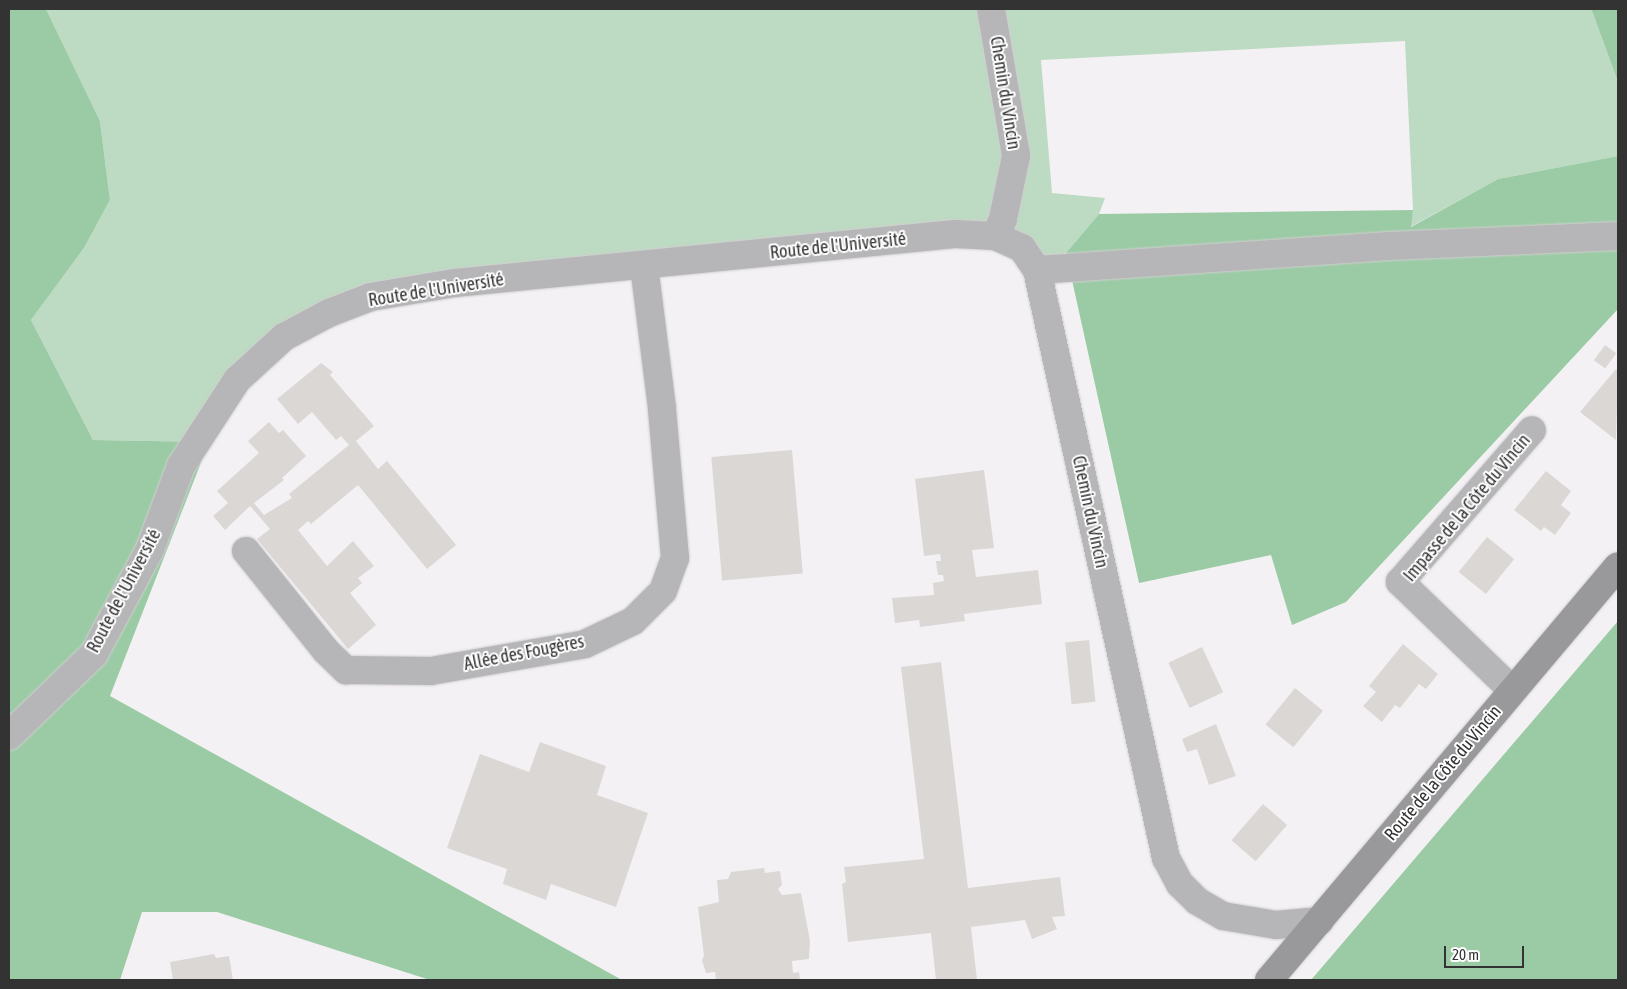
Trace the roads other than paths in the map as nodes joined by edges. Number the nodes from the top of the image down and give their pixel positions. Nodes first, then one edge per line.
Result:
1 (991, 9) edge
2 (995, 236) junction
3 (1618, 236) edge
4 (644, 266) junction
5 (1037, 270) junction
6 (1532, 430) dead end
7 (246, 551) dead end
8 (1618, 566) edge
9 (1512, 690) junction
10 (9, 736) edge
11 (1320, 921) junction
12 (1269, 980) edge

1 - 2 street, Chemin du Vincin
2 - 4 street, Route de l'Université
2 - 5 street, Chemin du Vincin
3 - 5 street
4 - 7 street, Allée des Fougères
4 - 10 street, Route de l'Université
5 - 11 street, Chemin du Vincin
6 - 9 street, Impasse de la Côte du Vincin
8 - 9 main road, Route de la Côte du Vincin
9 - 11 main road, Route de la Côte du Vincin
11 - 12 main road, Route de la Côte du Vincin

